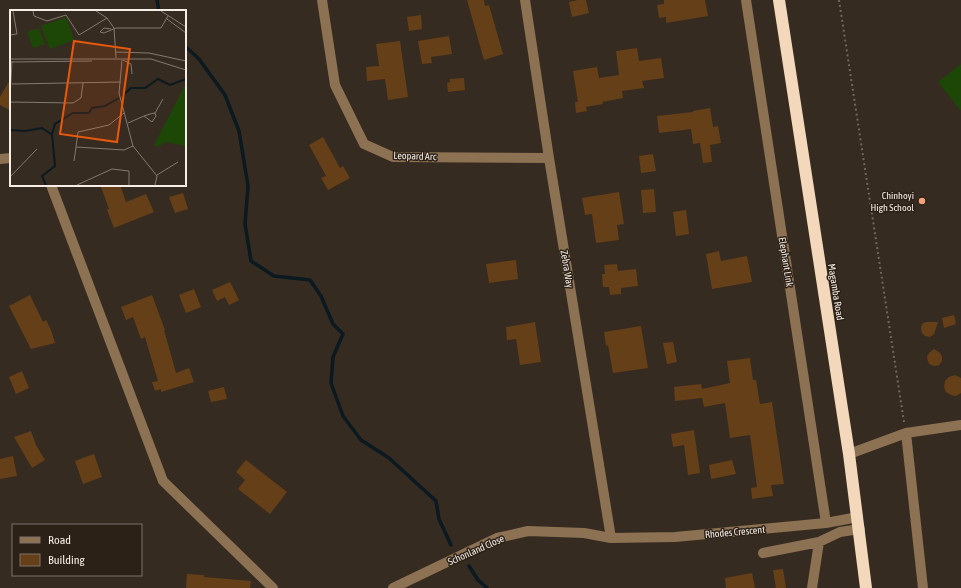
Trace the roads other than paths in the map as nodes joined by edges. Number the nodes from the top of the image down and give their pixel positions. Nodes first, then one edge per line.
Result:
1 (322, 0) edge
2 (525, 0) edge
3 (746, 0) edge
4 (779, 0) edge
5 (10, 158) edge
6 (548, 158) junction
7 (0, 159) edge
8 (51, 186) edge
9 (961, 425) edge
10 (906, 433) junction
11 (849, 454) junction
12 (826, 523) junction
13 (859, 523) junction
14 (611, 538) junction
15 (819, 542) junction
16 (763, 553) dead end
17 (273, 588) edge
18 (393, 588) edge
19 (812, 588) edge
20 (866, 588) edge
21 (923, 588) edge

1 - 6 street, Leopard Arc
2 - 6 street, Zebra Way
3 - 12 street, Elephant Link
4 - 11 highway, Magamba Road
5 - 7 street
6 - 14 street, Zebra Way
8 - 17 street
9 - 10 street
10 - 11 street
10 - 21 street
11 - 13 highway, Magamba Road
12 - 13 street, Rhodes Crescent
12 - 14 street, Rhodes Crescent
13 - 15 street
13 - 20 highway, Magamba Road
14 - 18 street, Schonland Close
15 - 16 street
15 - 19 street

